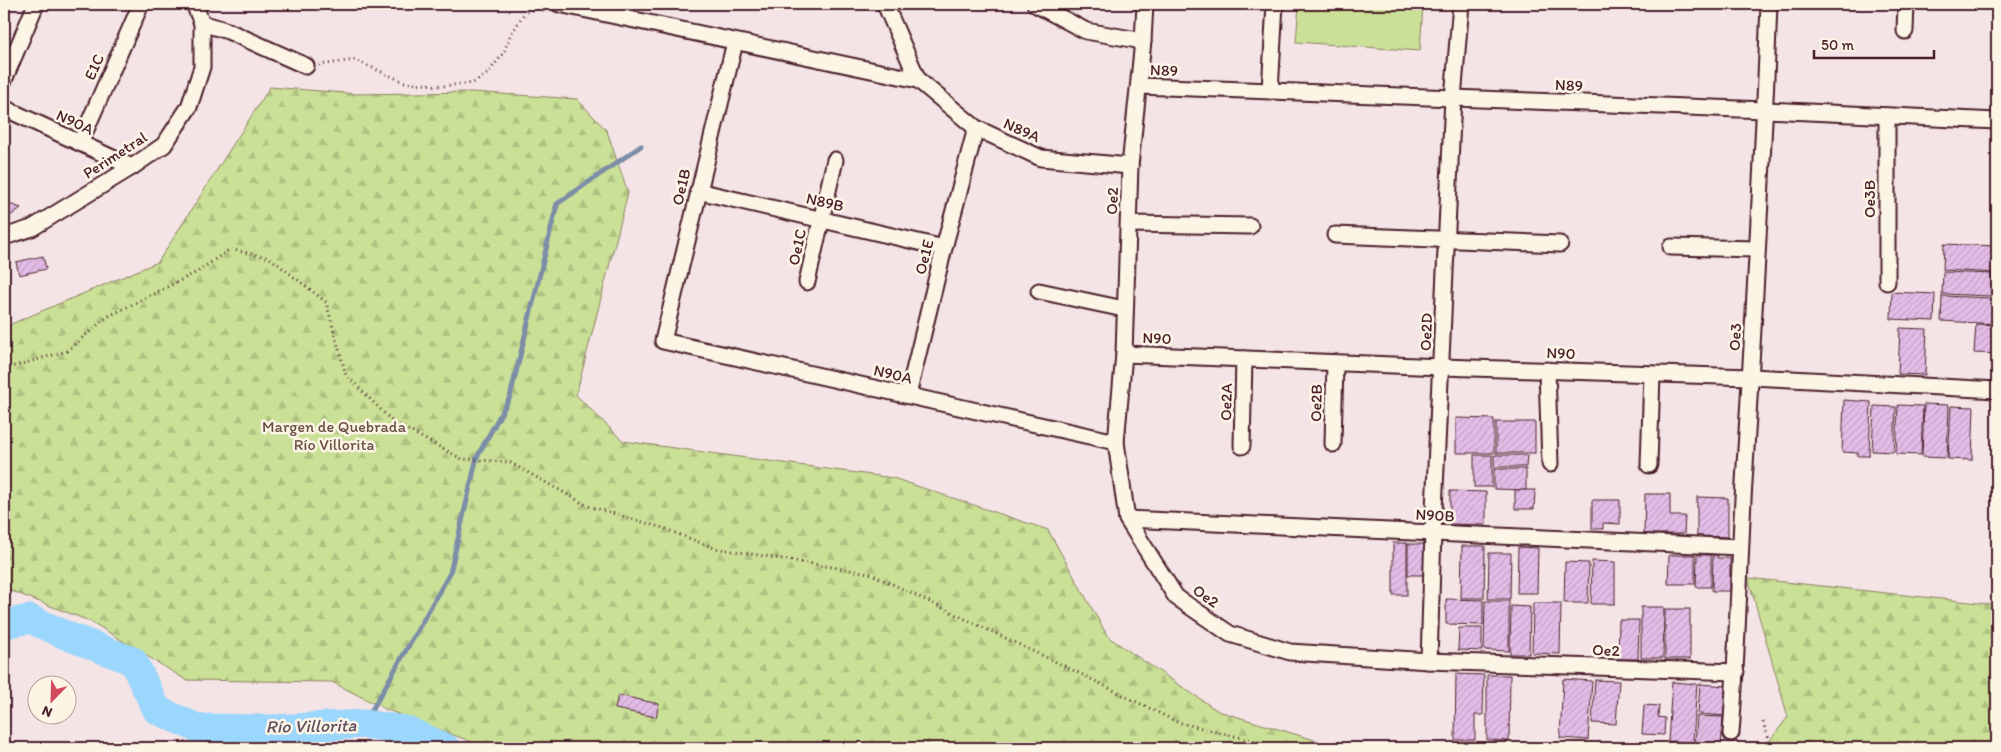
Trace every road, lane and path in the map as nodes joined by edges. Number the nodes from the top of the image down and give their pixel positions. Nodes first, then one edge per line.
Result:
1 (36, 4) edge
2 (141, 4) edge
3 (194, 4) edge
4 (559, 4) edge
5 (884, 4) edge
6 (1035, 4) edge
7 (1145, 4) edge
8 (1275, 4) edge
9 (1461, 4) edge
10 (1769, 4) edge
11 (1906, 4) edge
12 (202, 23) junction
13 (1905, 31) dead end
14 (1143, 41) junction
15 (735, 42) junction
16 (306, 66) joint
17 (4, 80) edge
18 (918, 80) junction
19 (1139, 86) junction
20 (1270, 91) junction
21 (1453, 98) junction
22 (4, 108) edge
23 (1765, 110) junction
24 (1887, 116) junction
25 (1997, 121) edge
26 (976, 128) junction
27 (80, 143) junction
28 (835, 160) dead end
29 (1130, 166) junction
30 (132, 168) junction
31 (698, 191) junction
32 (820, 219) junction
33 (1129, 224) junction
34 (1250, 226) dead end
35 (1335, 234) dead end
36 (4, 237) edge
37 (1447, 240) junction
38 (1560, 244) dead end
39 (944, 248) junction
40 (1671, 248) dead end
41 (1758, 249) junction
42 (807, 282) dead end
43 (1887, 282) dead end
44 (1039, 291) dead end
45 (1124, 309) junction
46 (663, 341) joint
47 (1124, 354) junction
48 (1244, 359) junction
49 (1335, 363) junction
50 (1442, 367) junction
51 (4, 370) edge
52 (1548, 370) junction
53 (1652, 374) junction
54 (1750, 377) junction
55 (1997, 390) edge
56 (908, 395) junction
57 (1116, 442) junction
58 (1333, 444) dead end
59 (1242, 446) dead end
60 (1550, 464) dead end
61 (1649, 465) dead end
62 (1127, 519) junction
63 (1434, 532) junction
64 (1740, 547) junction
65 (1430, 661) junction
66 (1736, 672) junction
67 (1763, 722) dead end
68 (1730, 733) dead end
69 (1283, 748) edge
70 (1768, 748) edge

1 - 17 street
2 - 27 street, E1C
3 - 12 street, Perimetral
4 - 15 street, N89A
4 - 16 path
5 - 18 street, N89A
6 - 14 street
7 - 14 street, Oe2
8 - 20 street
9 - 21 street, Oe2D
10 - 23 street, Oe3
11 - 13 street
12 - 16 street
12 - 30 street, Perimetral
14 - 19 street, Oe2
15 - 18 street, N89A
15 - 31 street, Oe1B
18 - 26 street, N89A
19 - 20 street, N89
19 - 29 street, Oe2
20 - 21 street, N89
21 - 23 street, N89
21 - 37 street, Oe2D
22 - 27 street, N90A
23 - 24 street, N89
23 - 41 street, Oe3
24 - 25 street, N89
24 - 43 street, Oe3B
26 - 29 street, N89A
26 - 39 street, Oe1E
27 - 30 street, N90A
28 - 32 street, Oe1C
29 - 33 street, Oe2
30 - 36 street, Perimetral
31 - 32 street, N89B
31 - 46 street, Oe1B
32 - 39 street, N89B
32 - 42 street, Oe1C
33 - 34 street
33 - 45 street, Oe2
35 - 37 street
37 - 38 street
37 - 50 street, Oe2D
39 - 56 street, Oe1E
40 - 41 street
41 - 54 street, Oe3
44 - 45 street
45 - 47 street, Oe2
46 - 56 street, N90A
47 - 48 street, N90
47 - 57 street, Oe2
48 - 49 street, N90
48 - 59 street, Oe2A
49 - 50 street, N90
49 - 58 street, Oe2B
50 - 52 street, N90
50 - 63 street, Oe2D
51 - 69 path
52 - 53 street, N90
52 - 60 street
53 - 54 street, N90
53 - 61 street
54 - 55 street, N90
54 - 64 street, Oe3
56 - 57 street, N90A
57 - 62 street, Oe2
62 - 63 street, N90B
62 - 65 street, Oe2
63 - 64 street, N90B
63 - 65 street, Oe2D
64 - 66 street, Oe3
65 - 66 street, Oe2
66 - 68 street, Oe3
67 - 70 path

